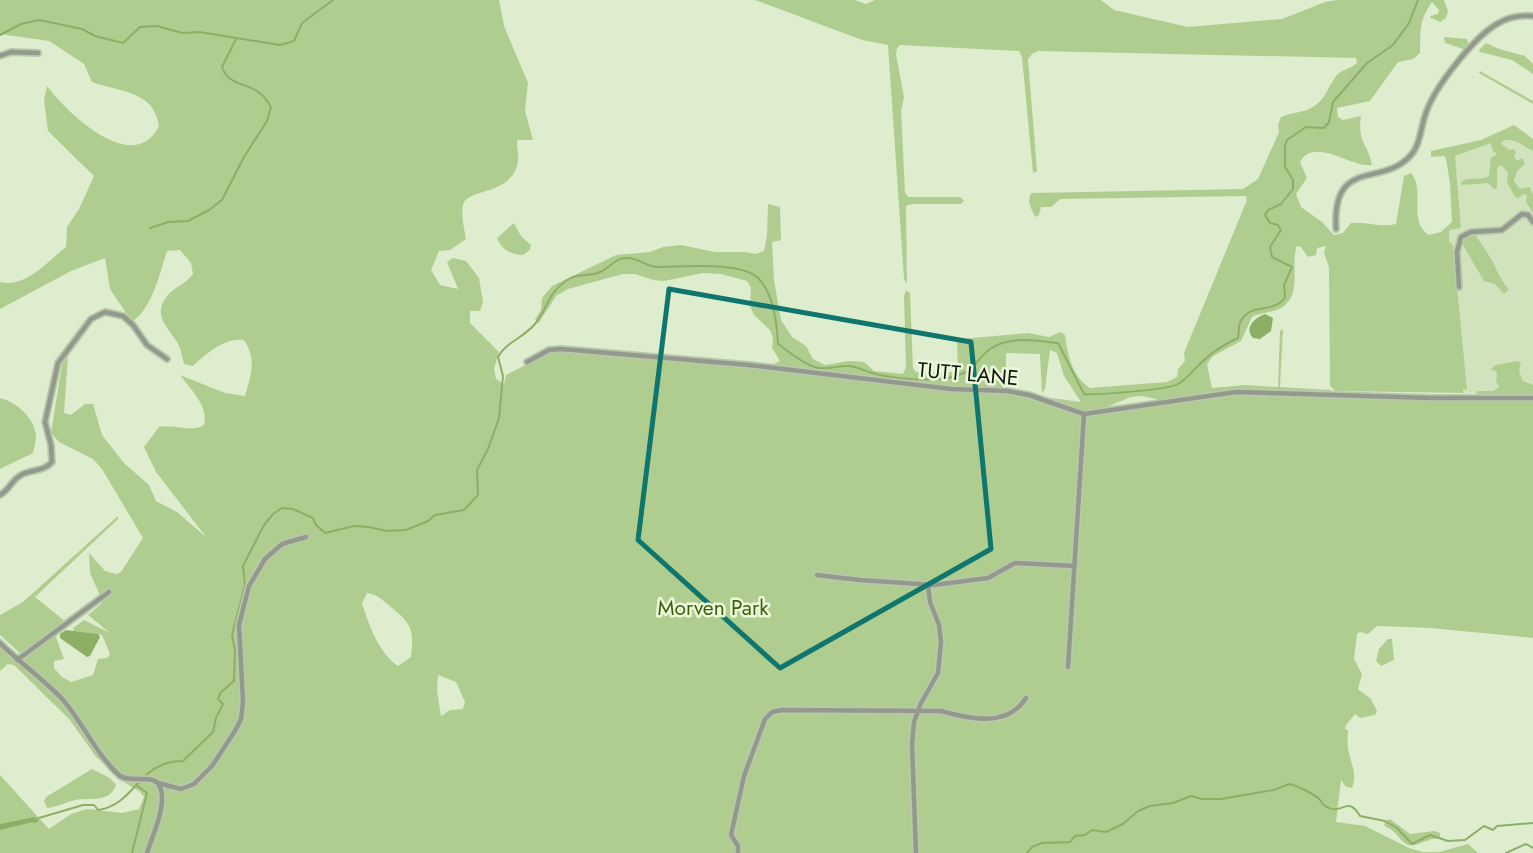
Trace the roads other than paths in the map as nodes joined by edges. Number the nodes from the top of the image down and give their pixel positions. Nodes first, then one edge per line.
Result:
1 (1533, 16) edge
2 (38, 53) dead end
3 (0, 57) edge
4 (1533, 222) edge
5 (1336, 229) dead end
6 (1459, 287) dead end
7 (167, 359) dead end
8 (527, 362) dead end
9 (1533, 398) edge
10 (1084, 414) junction
11 (0, 495) edge
12 (306, 537) dead end
13 (1075, 566) junction
14 (817, 575) dead end
15 (928, 584) junction
16 (109, 592) dead end
17 (0, 643) edge
18 (17, 660) junction
19 (1068, 667) dead end
20 (1026, 698) dead end
21 (916, 711) junction
22 (158, 783) junction
23 (147, 853) edge
24 (738, 853) edge
25 (916, 853) edge

1 - 5 street
2 - 3 street
4 - 6 street
7 - 11 street
8 - 10 street, TUTT LANE
9 - 10 street, TUTT LANE
10 - 13 street
12 - 22 street
13 - 15 street
13 - 19 street
14 - 15 street
15 - 21 street
16 - 18 street
17 - 18 street
18 - 22 street
20 - 21 street
21 - 24 street
21 - 25 street
22 - 23 street

